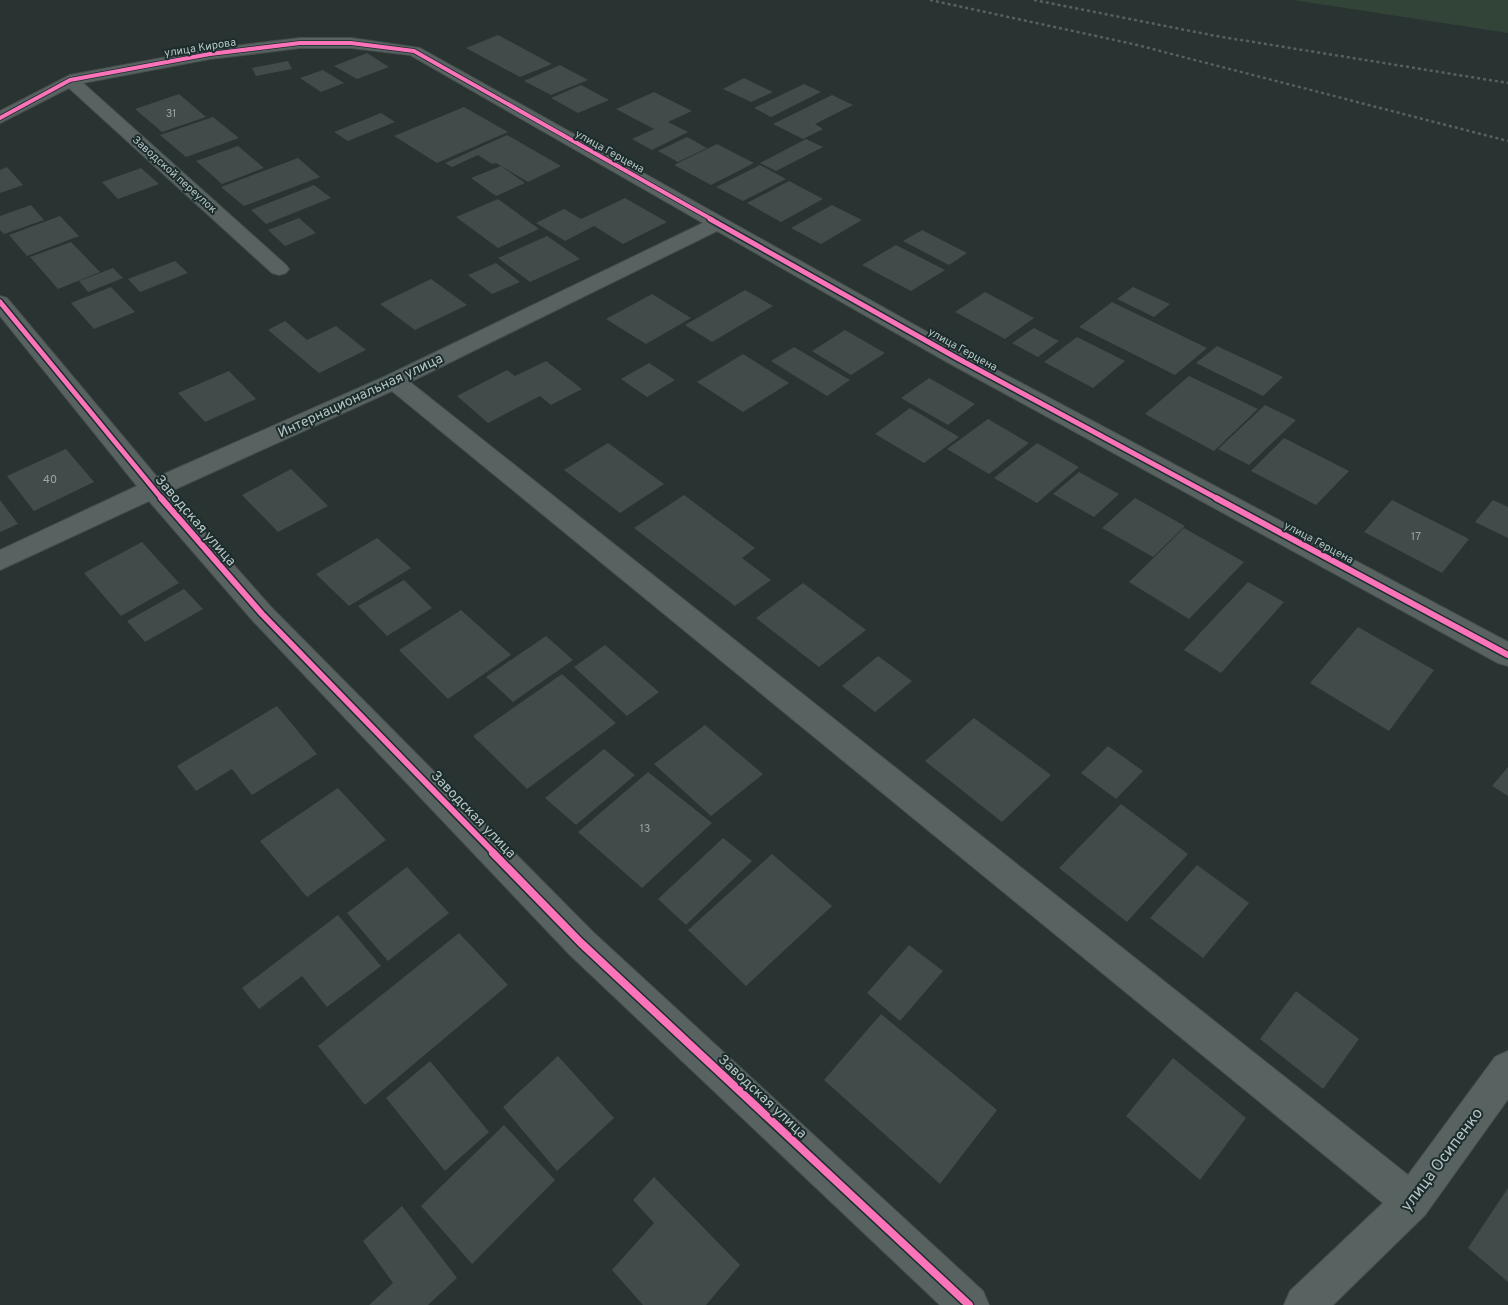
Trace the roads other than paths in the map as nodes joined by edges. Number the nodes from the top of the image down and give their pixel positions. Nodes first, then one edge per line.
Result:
1 (414, 51) joint
2 (70, 80) junction
3 (0, 118) edge
4 (718, 223) junction
5 (279, 269) dead end
6 (0, 302) edge
7 (394, 380) junction
8 (152, 489) junction
9 (0, 561) edge
10 (1508, 655) edge
11 (1508, 1070) edge
12 (1412, 1202) junction
13 (969, 1305) edge
14 (1304, 1305) edge

1 - 2 street, улица Кирова
1 - 4 street, улица Герцена
2 - 3 street, улица Кирова
2 - 5 street, Заводской переулок
4 - 7 street, Интернациональная улица
4 - 10 street, улица Герцена
6 - 8 street, Заводская улица
7 - 8 street, Интернациональная улица
7 - 12 street
8 - 9 street, Интернациональная улица
8 - 13 street, Заводская улица
11 - 12 street, улица Осипенко
12 - 14 street, улица Осипенко

